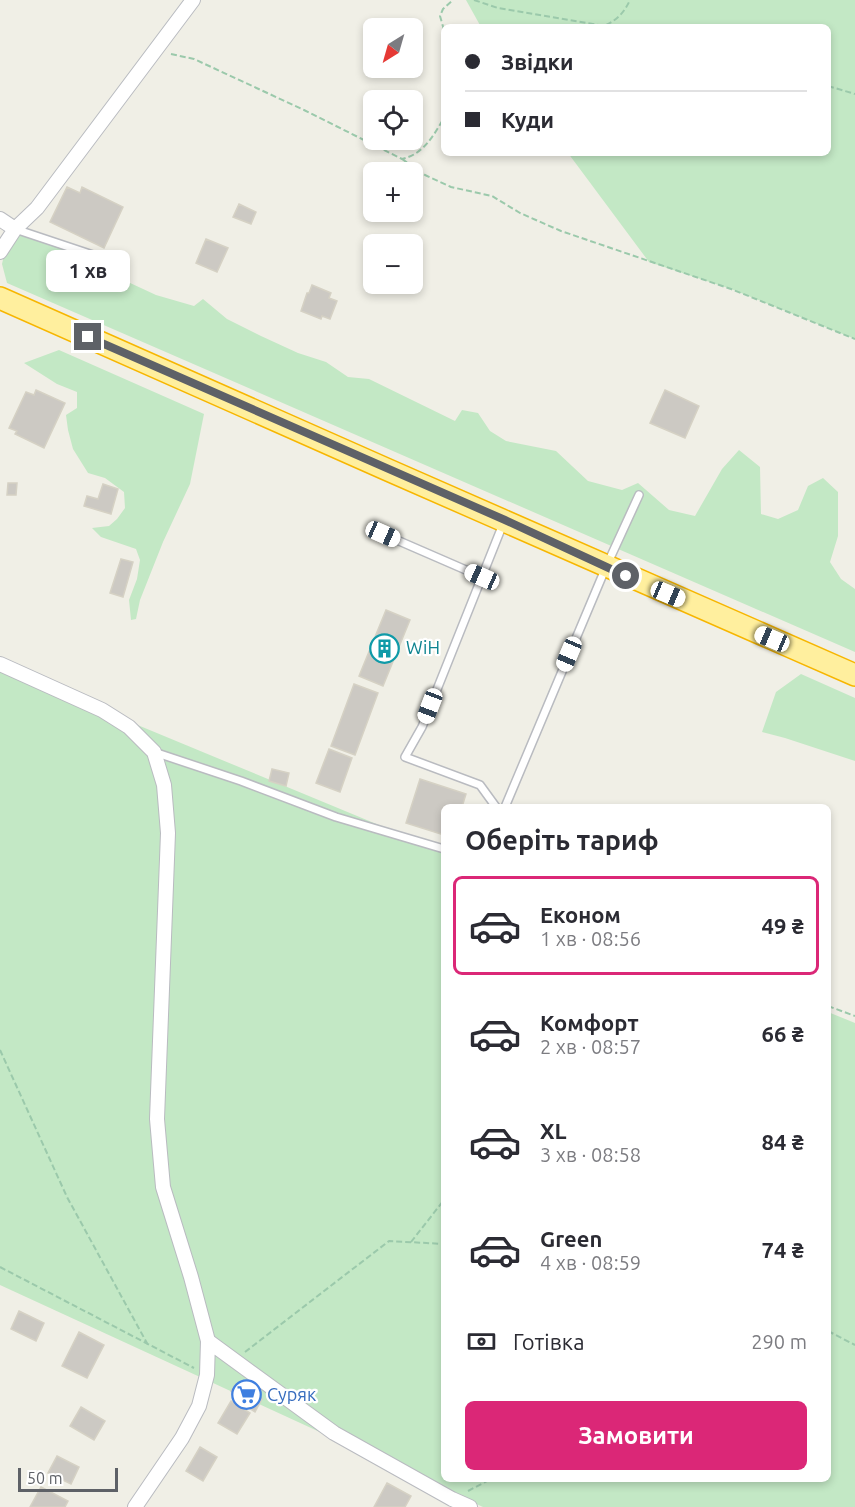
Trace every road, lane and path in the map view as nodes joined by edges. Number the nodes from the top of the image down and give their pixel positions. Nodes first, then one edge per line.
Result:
1 (193, 0) edge
2 (453, 0) edge
3 (474, 0) edge
4 (630, 0) edge
5 (442, 24) edge
6 (592, 24) edge
7 (608, 24) edge
8 (154, 50) junction
9 (831, 87) edge
10 (855, 94) edge
11 (441, 123) edge
12 (402, 159) junction
13 (0, 219) edge
14 (15, 229) junction
15 (0, 252) edge
16 (102, 258) dead end
17 (0, 298) edge
18 (855, 339) edge
19 (639, 495) dead end
20 (505, 520) junction
21 (383, 534) dead end
22 (606, 567) junction
23 (482, 577) junction
24 (0, 664) edge
25 (855, 675) edge
26 (154, 752) junction
27 (494, 804) edge
28 (506, 804) edge
29 (441, 848) edge
30 (831, 1007) edge
31 (855, 1016) edge
32 (0, 1050) edge
33 (441, 1204) edge
34 (411, 1242) junction
35 (441, 1244) edge
36 (0, 1267) edge
37 (831, 1333) edge
38 (208, 1341) junction
39 (148, 1345) junction
40 (855, 1345) edge
41 (235, 1360) junction
42 (207, 1375) junction
43 (486, 1482) edge
44 (449, 1503) edge
45 (135, 1507) edge
46 (470, 1507) edge

1 - 8 street
2 - 5 path
3 - 6 path
4 - 7 path
8 - 12 path
8 - 14 street
9 - 10 path
11 - 12 path
12 - 18 path
13 - 14 street
14 - 15 street
14 - 16 lane
17 - 20 highway
19 - 22 lane
20 - 22 highway
20 - 23 lane
21 - 23 lane
22 - 25 highway
22 - 28 lane
23 - 27 lane
24 - 26 street
26 - 29 lane
26 - 38 street
30 - 31 path
32 - 39 path
33 - 34 path
34 - 35 path
34 - 41 path
36 - 39 path
37 - 40 path
38 - 41 street
38 - 42 street
39 - 42 path
41 - 44 street
42 - 45 street
43 - 44 path
44 - 46 street

